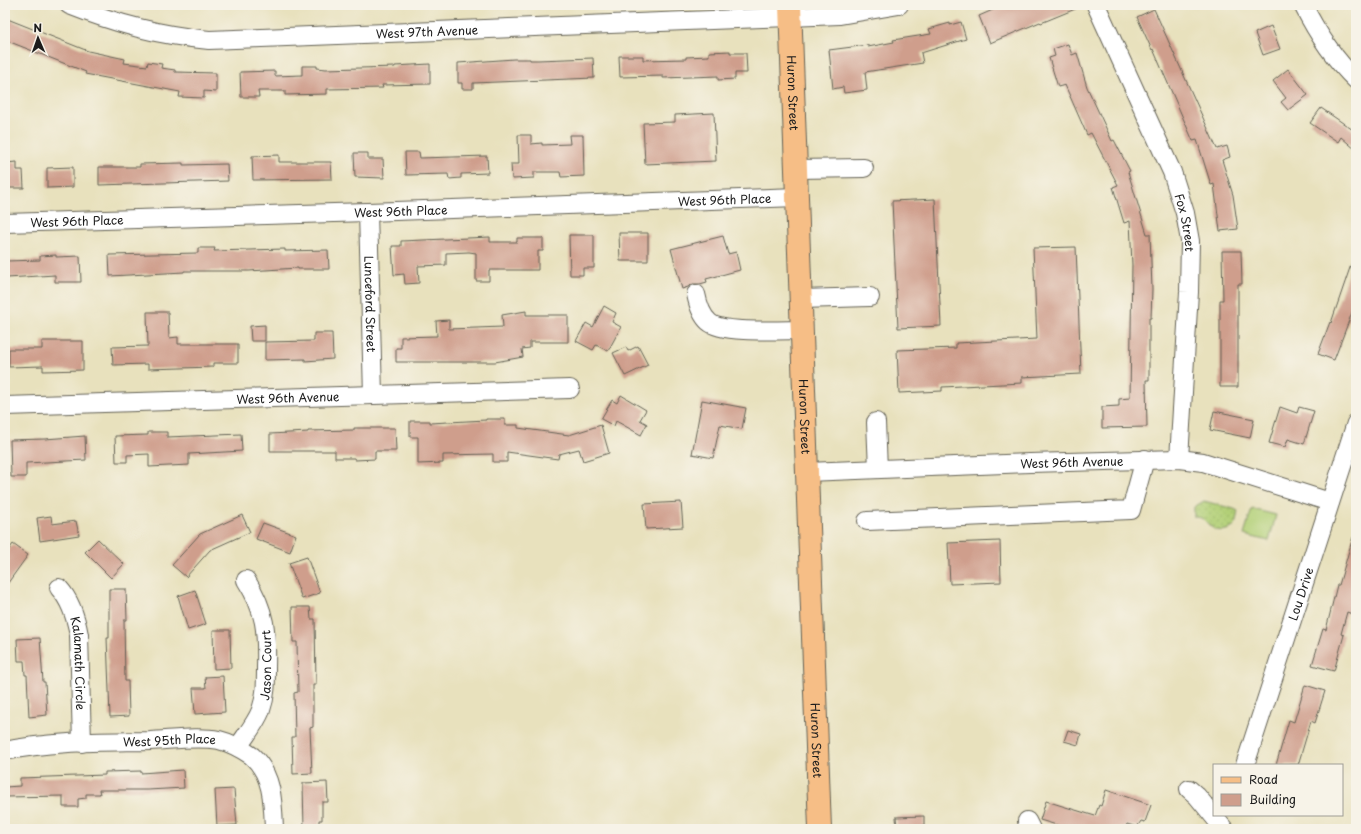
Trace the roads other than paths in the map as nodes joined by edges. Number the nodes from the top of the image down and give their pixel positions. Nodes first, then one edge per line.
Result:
1 (69, 5) edge
2 (899, 5) edge
3 (1096, 5) edge
4 (1303, 5) edge
5 (790, 11) edge
6 (1356, 80) edge
7 (864, 168) dead end
8 (796, 169) junction
9 (797, 197) junction
10 (368, 212) junction
11 (5, 223) edge
12 (696, 294) dead end
13 (870, 297) dead end
14 (800, 300) junction
15 (802, 330) junction
16 (570, 389) dead end
17 (373, 395) junction
18 (5, 406) edge
19 (876, 422) dead end
20 (1356, 423) edge
21 (1145, 459) junction
22 (1179, 459) junction
23 (878, 469) junction
24 (807, 472) junction
25 (1330, 502) junction
26 (867, 521) dead end
27 (246, 580) dead end
28 (59, 588) dead end
29 (82, 743) junction
30 (238, 747) junction
31 (5, 750) edge
32 (1245, 764) edge
33 (1189, 789) dead end
34 (1229, 816) edge
35 (274, 829) edge
36 (820, 829) edge
37 (1224, 829) edge

1 - 5 street, West 97th Avenue
2 - 5 street, West 97th Avenue
3 - 22 street, Fox Street
4 - 6 street
5 - 8 main road, Huron Street
7 - 8 street
8 - 9 main road, Huron Street
9 - 10 street, West 96th Place
9 - 14 main road, Huron Street
10 - 11 street, West 96th Place
10 - 17 street, Lunceford Street
12 - 15 street
13 - 14 street
14 - 15 main road, Huron Street
15 - 24 main road, Huron Street
16 - 17 street, West 96th Avenue
17 - 18 street, West 96th Avenue
19 - 23 street
20 - 25 street, Lou Drive
21 - 22 street, West 96th Avenue
21 - 23 street, West 96th Avenue
21 - 26 street
22 - 25 street, West 96th Avenue
23 - 24 street, West 96th Avenue
24 - 36 main road, Huron Street
25 - 32 street, Lou Drive
27 - 30 street, Jason Court
28 - 29 street, Kalamath Circle
29 - 30 street, West 95th Place
29 - 31 street, West 95th Place
30 - 35 street, West 95th Place
33 - 37 street
34 - 37 street

